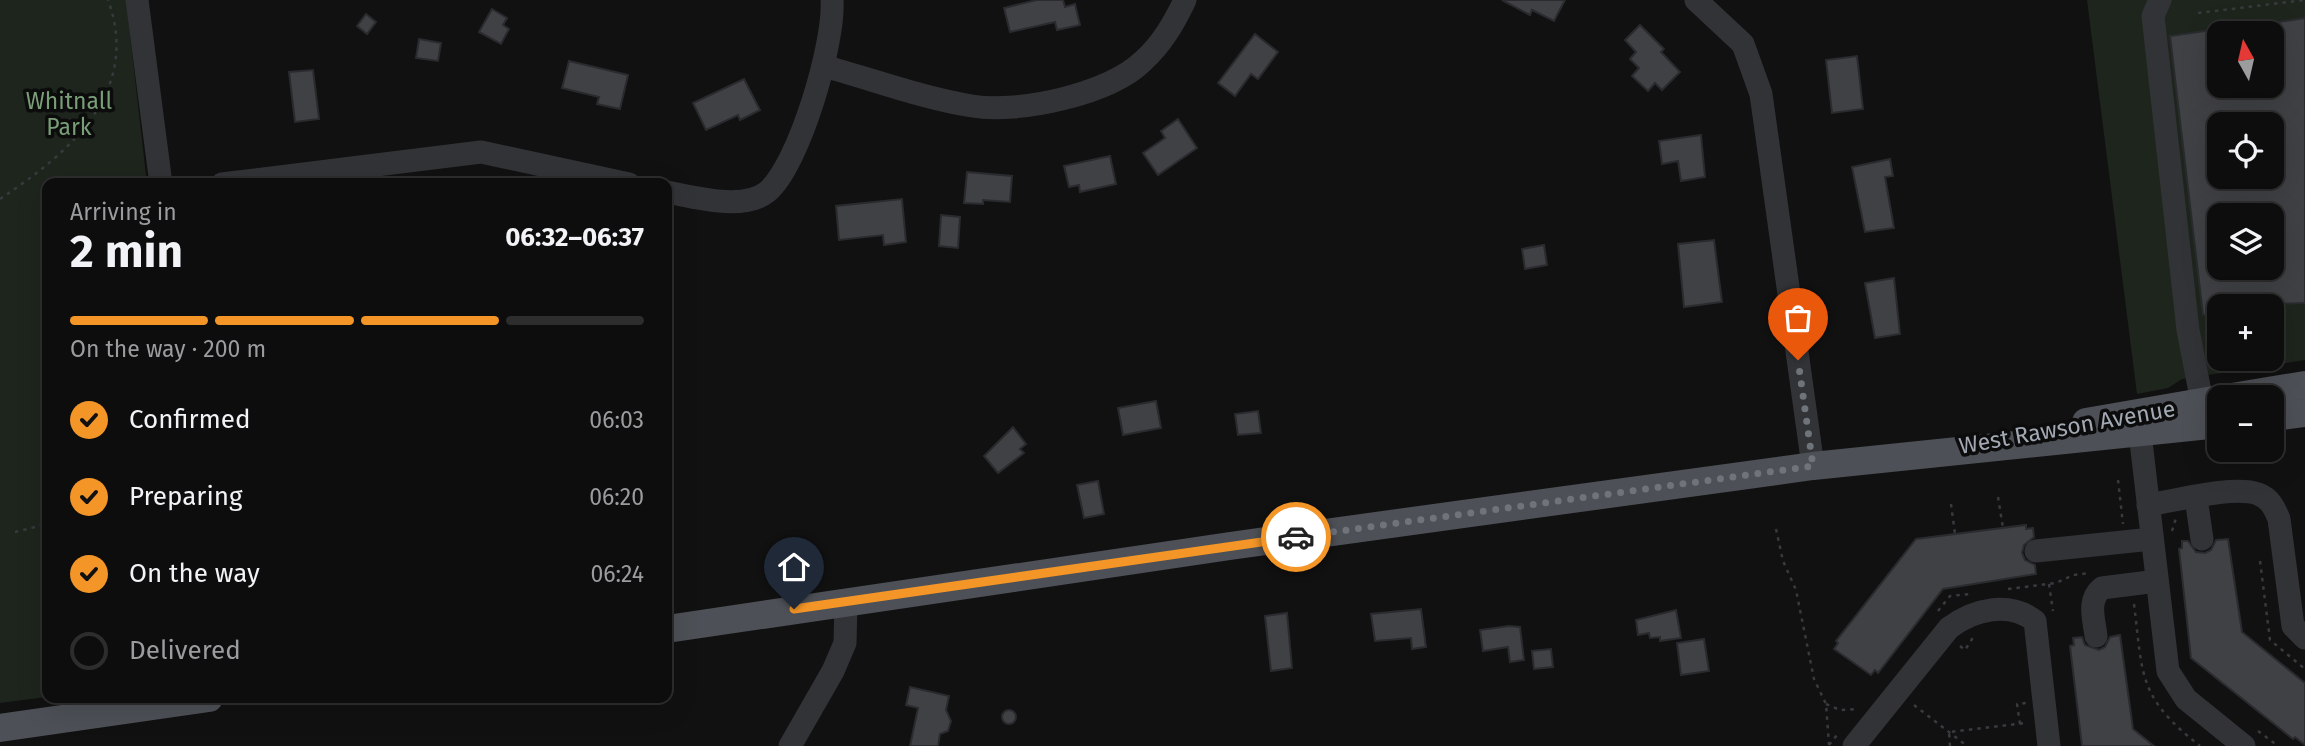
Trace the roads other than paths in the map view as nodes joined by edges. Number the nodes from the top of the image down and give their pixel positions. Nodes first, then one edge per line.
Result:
1 (137, 0) edge
2 (832, 0) edge
3 (1185, 0) edge
4 (1696, 0) edge
5 (2160, 0) edge
6 (823, 66) junction
7 (160, 178) edge
8 (271, 178) edge
9 (601, 178) edge
10 (672, 193) edge
11 (2305, 385) edge
12 (2284, 388) edge
13 (2207, 389) edge
14 (2207, 409) edge
15 (2207, 410) edge
16 (2305, 413) edge
17 (2284, 416) edge
18 (2140, 433) junction
19 (1915, 455) junction
20 (1813, 466) junction
21 (2196, 498) junction
22 (2148, 505) junction
23 (2161, 536) junction
24 (2202, 539) dead end
25 (2036, 551) dead end
26 (2157, 581) junction
27 (846, 601) junction
28 (672, 628) edge
29 (2096, 636) dead end
30 (2305, 638) edge
31 (174, 703) edge
32 (0, 728) edge
33 (2251, 738) edge
34 (790, 746) edge
35 (1854, 746) edge
36 (2049, 746) edge

1 - 7 street
2 - 6 street
3 - 6 street
4 - 20 street
5 - 13 street
6 - 10 street
8 - 9 street
11 - 12 main road
14 - 19 main road, West Rawson Avenue
15 - 18 main road, West Rawson Avenue
16 - 17 main road
18 - 19 main road, West Rawson Avenue
18 - 22 street
19 - 20 main road, West Rawson Avenue
20 - 27 main road, West Rawson Avenue
21 - 22 street
21 - 24 street
21 - 30 street
22 - 23 street
23 - 25 street
23 - 26 street
26 - 29 street
26 - 33 street
27 - 28 main road, West Rawson Avenue
27 - 34 street
31 - 32 main road
35 - 36 street

